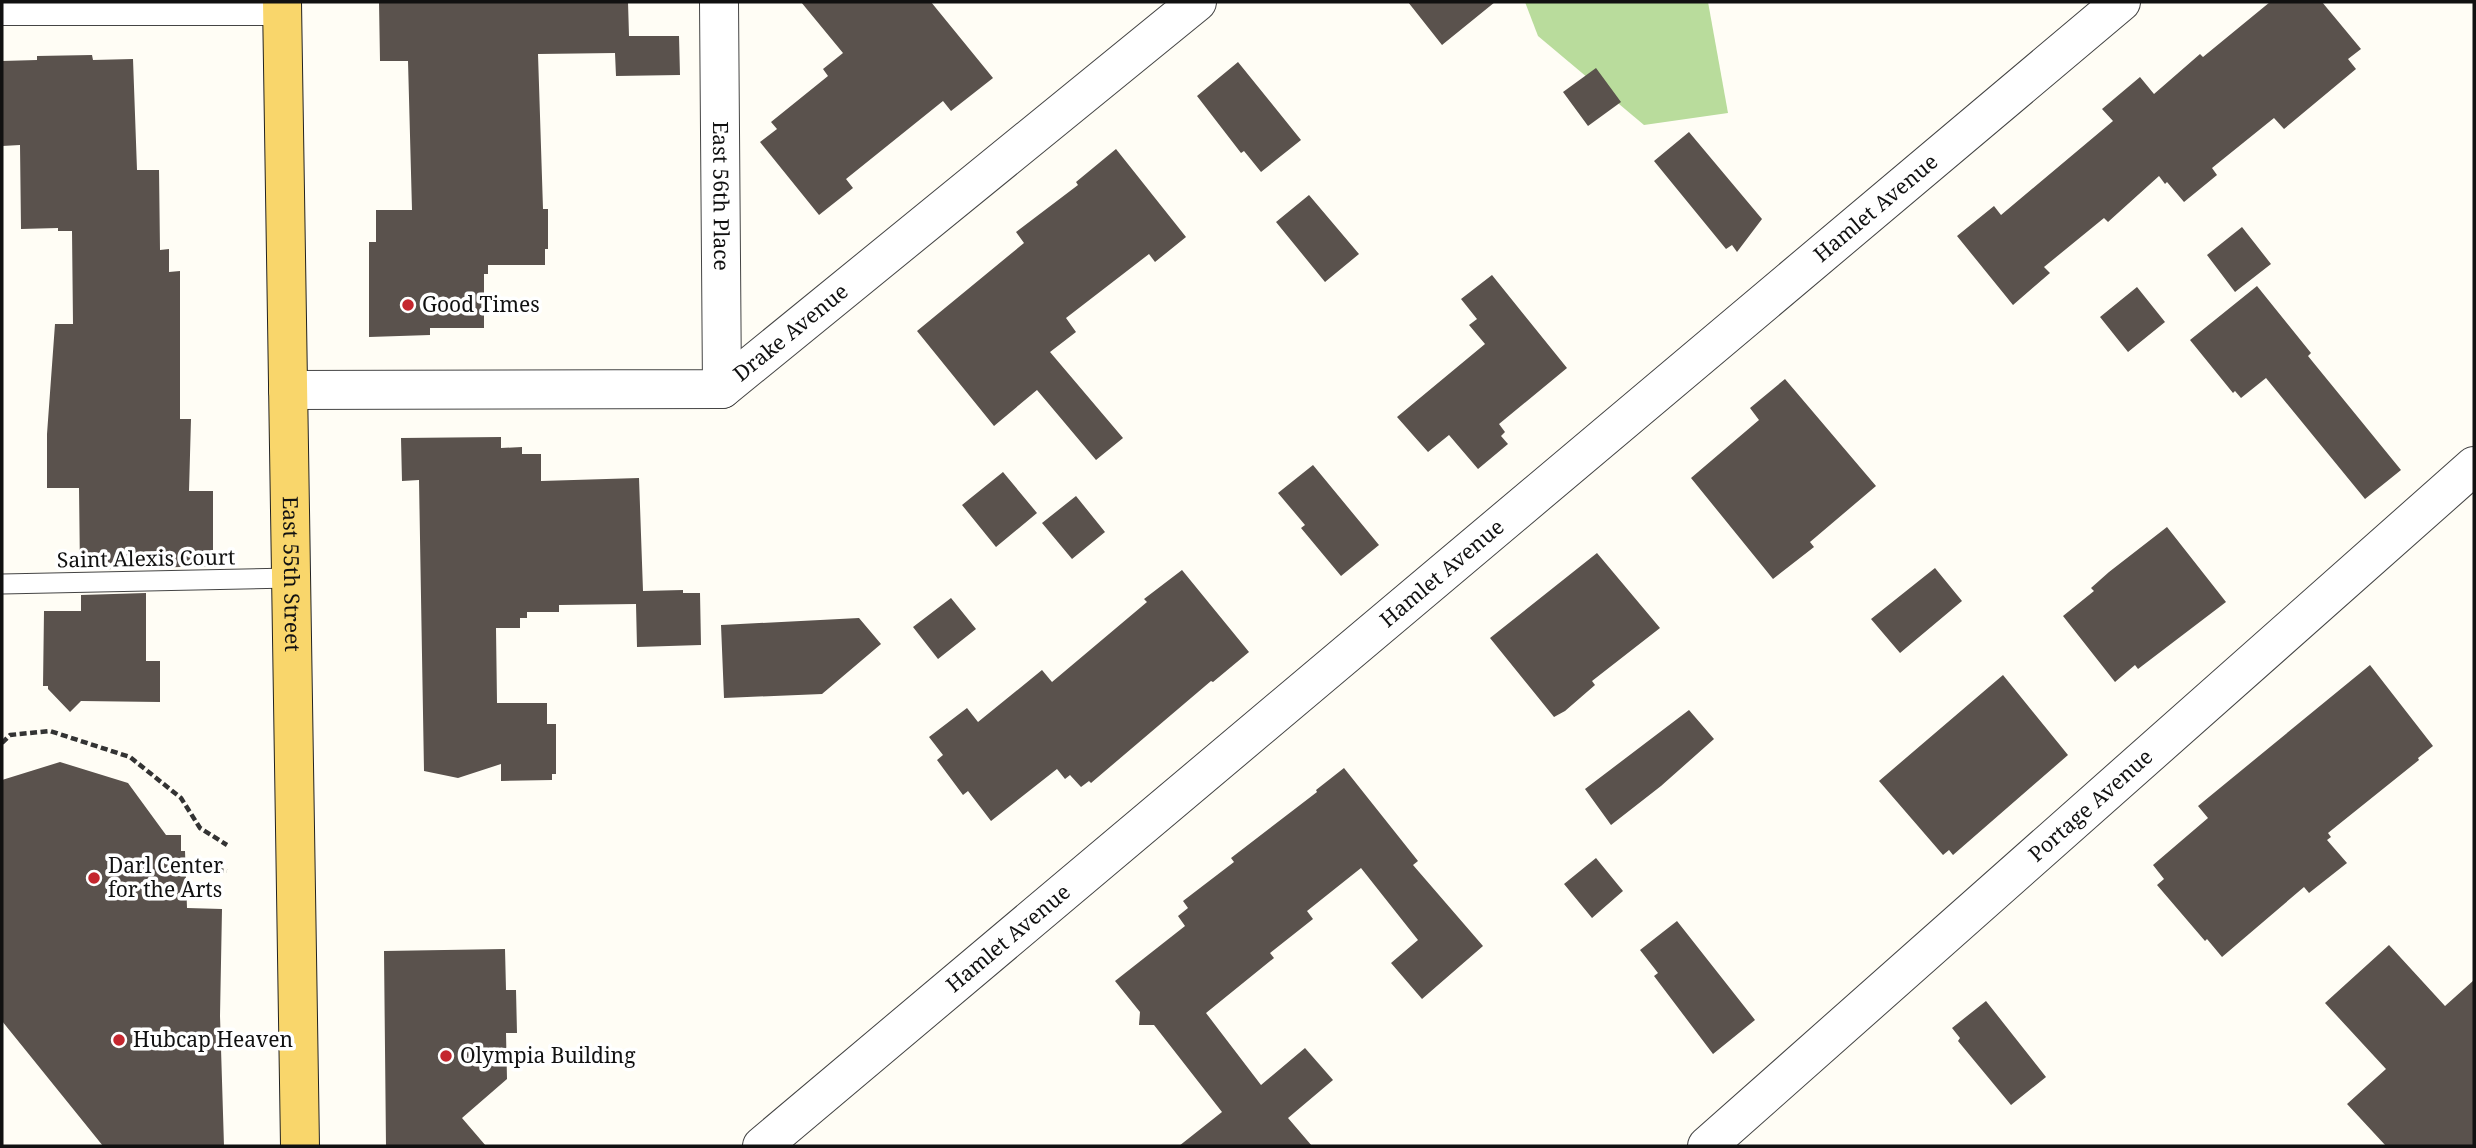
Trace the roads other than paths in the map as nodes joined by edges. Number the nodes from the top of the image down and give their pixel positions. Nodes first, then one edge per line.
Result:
1 (719, 2) edge
2 (1196, 2) edge
3 (2122, 2) edge
4 (282, 4) edge
5 (2, 6) edge
6 (722, 389) junction
7 (288, 390) junction
8 (2474, 466) edge
9 (291, 578) junction
10 (2, 584) edge
11 (300, 1146) edge
12 (762, 1146) edge
13 (1707, 1146) edge

1 - 6 street, East 56th Place
2 - 6 street, Drake Avenue
3 - 12 street, Hamlet Avenue
4 - 5 street
4 - 7 main road, East 55th Street
6 - 7 street, Drake Avenue
7 - 9 main road, East 55th Street
8 - 13 street, Portage Avenue
9 - 10 lane, Saint Alexis Court
9 - 11 main road, East 55th Street

